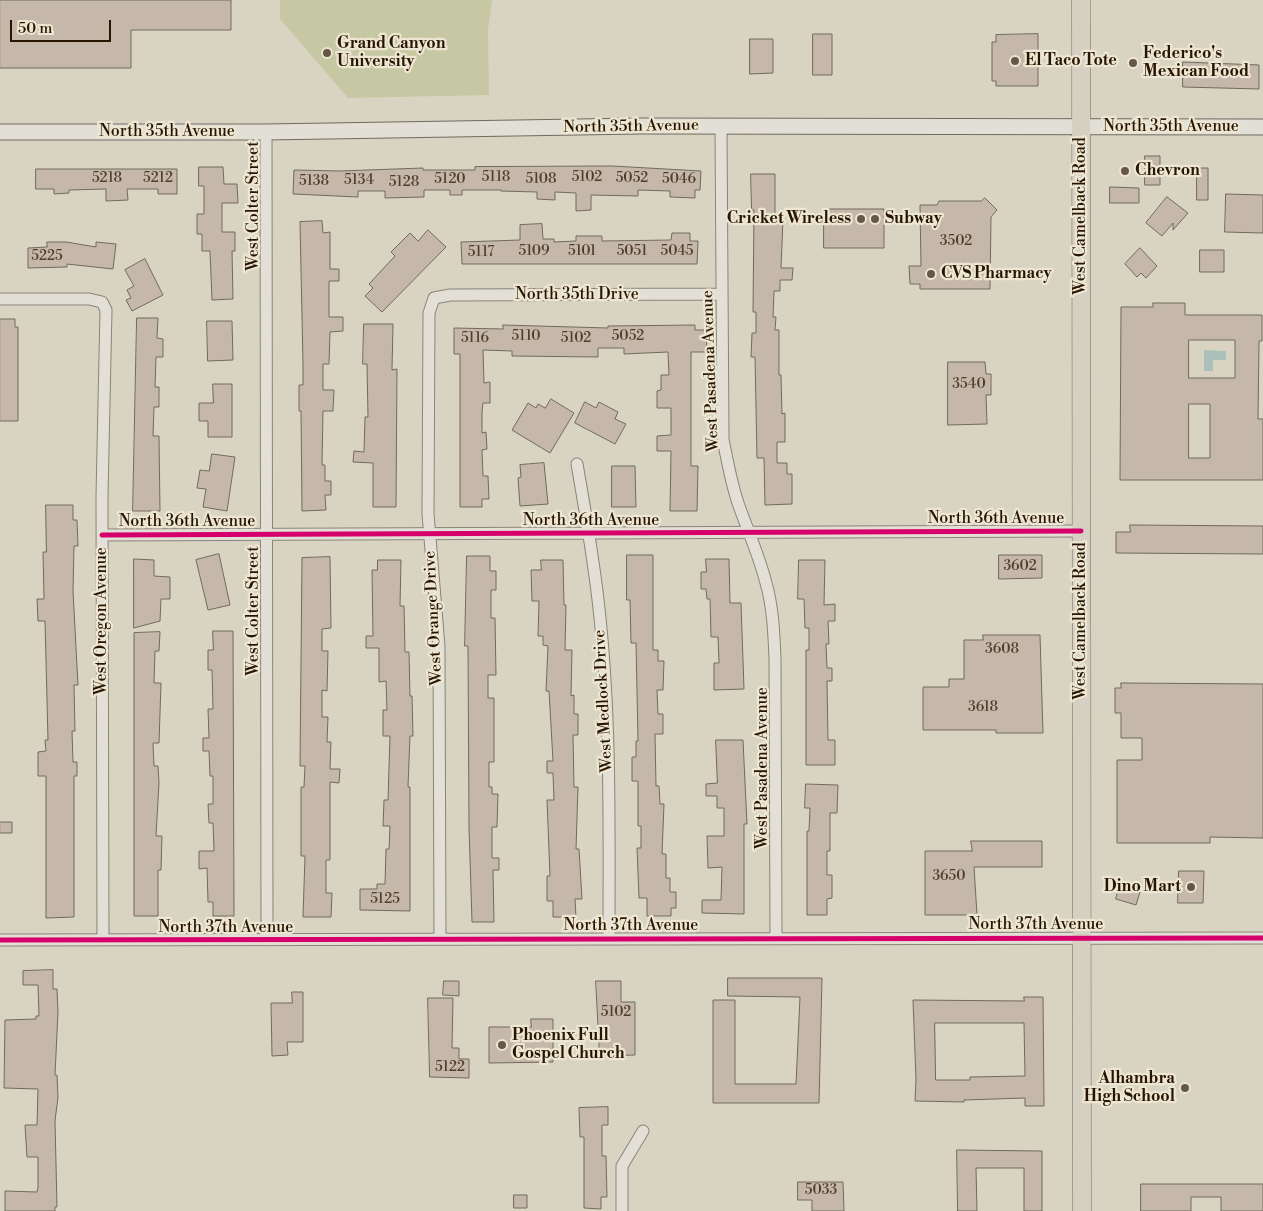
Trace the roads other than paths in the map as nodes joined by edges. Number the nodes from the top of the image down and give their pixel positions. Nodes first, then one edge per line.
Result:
1 (1081, 0) edge
2 (721, 126) junction
3 (1081, 126) junction
4 (1263, 127) edge
5 (0, 132) edge
6 (266, 132) junction
7 (721, 294) junction
8 (434, 298) joint
9 (0, 299) edge
10 (577, 464) dead end
11 (1081, 531) junction
12 (589, 533) junction
13 (751, 533) junction
14 (267, 534) junction
15 (429, 534) junction
16 (102, 535) junction
17 (1082, 937) junction
18 (776, 938) junction
19 (1263, 938) edge
20 (440, 939) junction
21 (609, 939) junction
22 (0, 940) edge
23 (103, 940) junction
24 (267, 940) junction
25 (643, 1131) dead end
26 (622, 1211) edge
27 (1082, 1211) edge

1 - 3 main road, West Camelback Road
2 - 3 main road, North 35th Avenue
2 - 6 main road, North 35th Avenue
2 - 7 street, West Pasadena Avenue
3 - 4 main road, North 35th Avenue
3 - 11 main road, West Camelback Road
5 - 6 main road, North 35th Avenue
6 - 14 street, West Colter Street
7 - 8 street, North 35th Drive
7 - 13 street, West Pasadena Avenue
8 - 15 street, West Orange Drive
9 - 16 street, West Oregon Avenue
10 - 12 street, West Medlock Drive
11 - 13 street, North 36th Avenue
11 - 17 main road, West Camelback Road
12 - 13 street, North 36th Avenue
12 - 15 street, North 36th Avenue
12 - 21 street, West Medlock Drive
13 - 18 street, West Pasadena Avenue
14 - 15 street, North 36th Avenue
14 - 16 street, North 36th Avenue
14 - 24 street, West Colter Street
15 - 20 street, West Orange Drive
16 - 23 street, West Oregon Avenue
17 - 18 street, North 37th Avenue
17 - 19 street, North 37th Avenue
17 - 27 main road, West Camelback Road
18 - 21 street, North 37th Avenue
20 - 21 street, North 37th Avenue
20 - 24 street, North 37th Avenue
22 - 23 street, North 37th Avenue
23 - 24 street, North 37th Avenue
25 - 26 street

